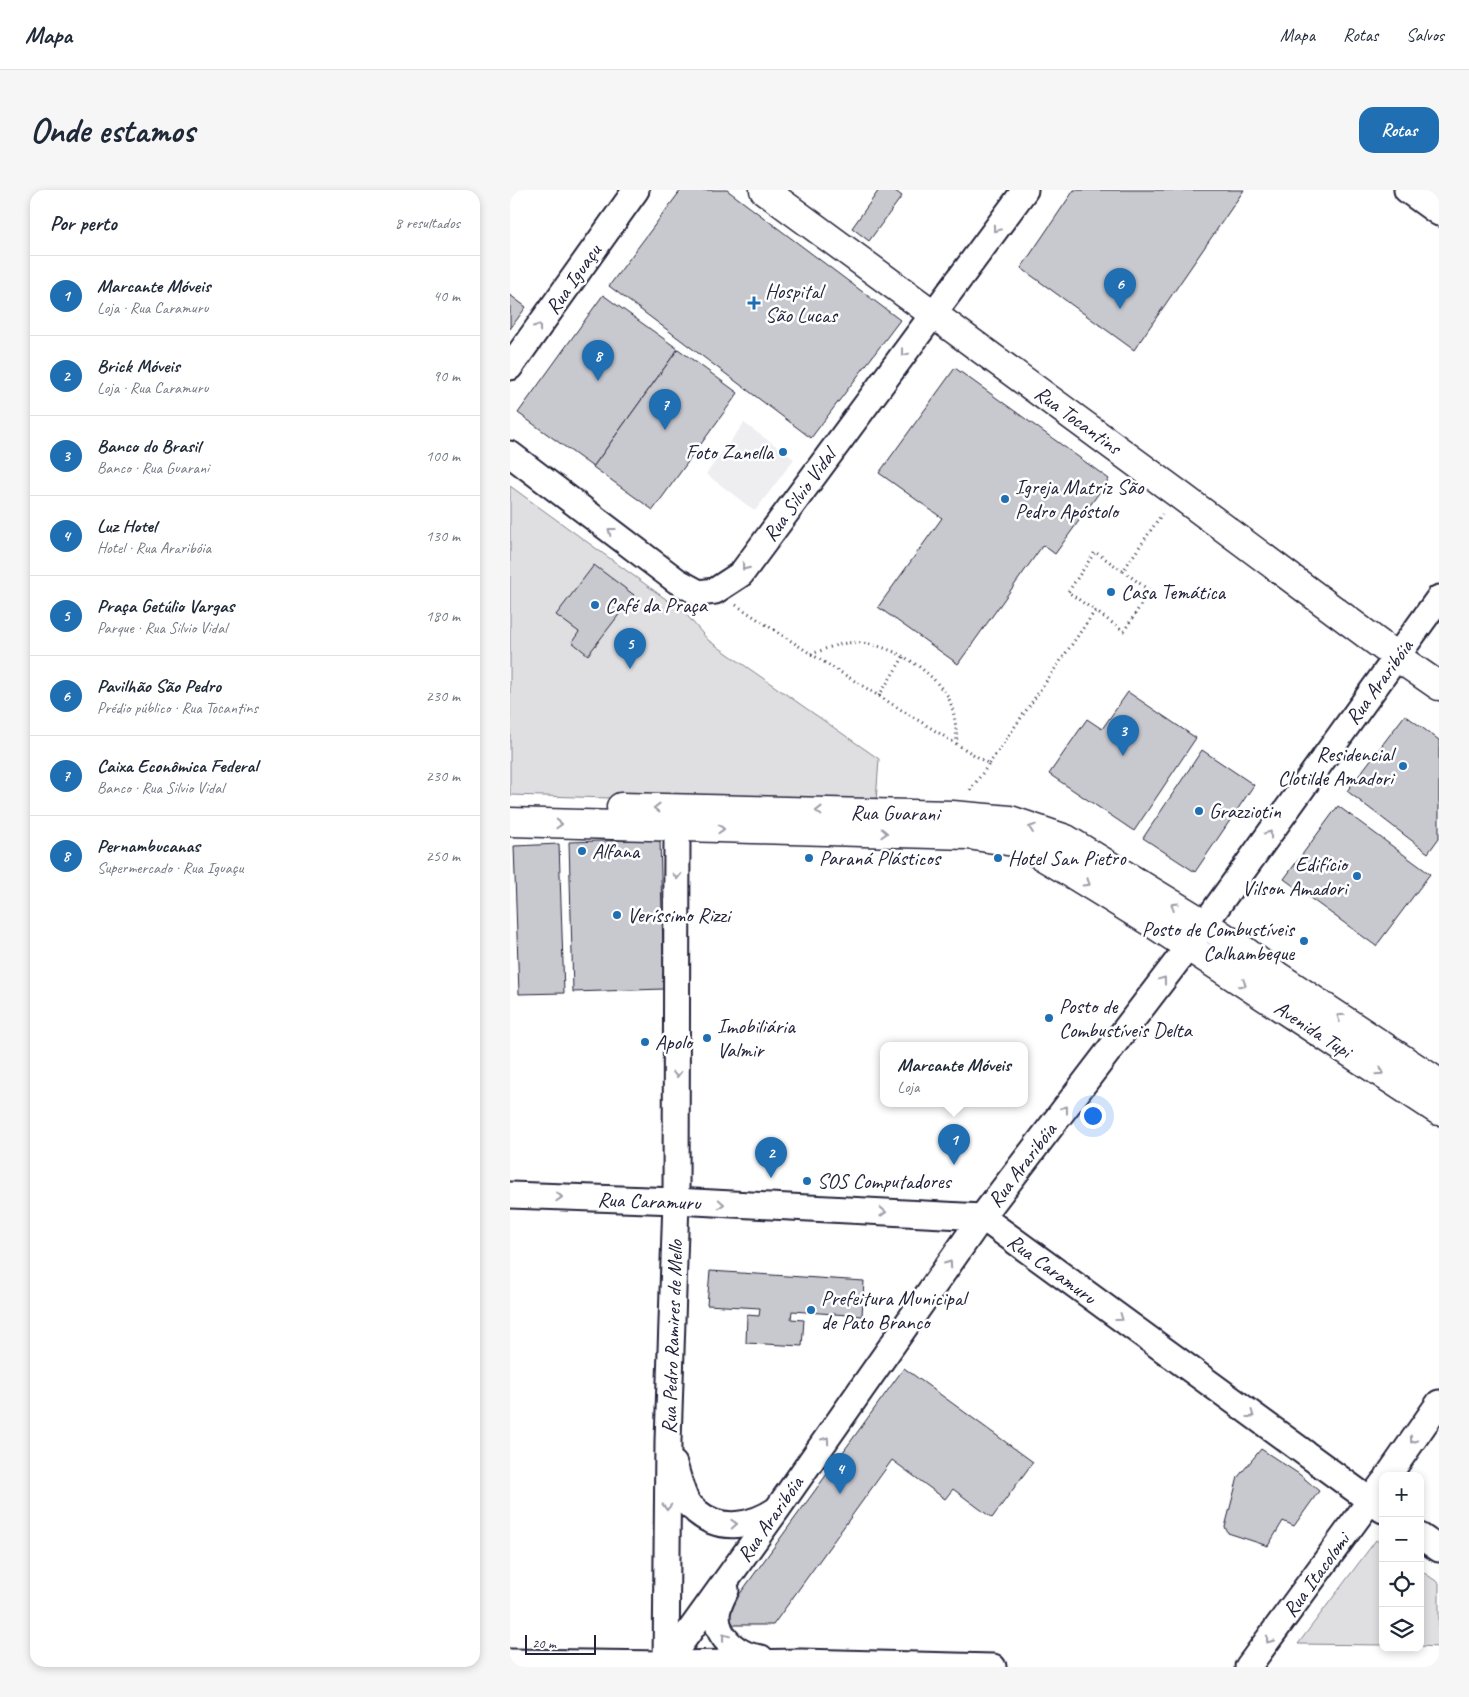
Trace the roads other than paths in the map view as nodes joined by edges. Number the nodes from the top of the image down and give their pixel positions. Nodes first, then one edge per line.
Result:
1 (636, 190) edge
2 (764, 190) edge
3 (1025, 190) edge
4 (1408, 190) edge
5 (1439, 213) edge
6 (934, 314) junction
7 (510, 367) edge
8 (510, 454) edge
9 (1439, 598) edge
10 (1397, 657) junction
11 (1439, 686) edge
12 (510, 803) edge
13 (510, 822) edge
14 (677, 828) junction
15 (1204, 924) junction
16 (1188, 947) junction
17 (1245, 951) joint
18 (1439, 1083) edge
19 (1439, 1111) edge
20 (510, 1196) edge
21 (676, 1201) junction
22 (982, 1217) junction
23 (1439, 1403) edge
24 (668, 1441) junction
25 (1391, 1472) edge
26 (1378, 1498) edge
27 (778, 1508) junction
28 (1424, 1539) edge
29 (748, 1550) junction
30 (1439, 1550) edge
31 (510, 1662) edge
32 (801, 1662) junction
33 (666, 1665) edge
34 (993, 1667) edge
35 (1248, 1667) edge

7 -> 1 street, Rua Iguaçu
2 - 6 main road, Rua Tocantins
3 -> 6 street, Rua Silvio Vidal
4 - 5 street
6 -> 8 street, Rua Silvio Vidal
6 - 10 main road, Rua Tocantins
9 - 10 street, Rua Araribóia
10 - 11 main road, Rua Tocantins
15 -> 10 street, Rua Araribóia
15 -> 12 main road, Rua Guarani
13 -> 14 main road, Rua Guarani
14 -> 16 main road, Rua Guarani
14 -> 21 street, Rua Pedro Ramires de Mello
15 - 16 street, Rua Araribóia
15 - 17 main road, Rua Guarani
16 -> 19 main road, Avenida Tupi
22 -> 16 street, Rua Araribóia
18 -> 17 main road, Avenida Tupi
20 -> 21 street, Rua Caramuru
21 -> 22 street, Rua Caramuru
21 - 24 street, Rua Pedro Ramires de Mello
22 -> 26 street, Rua Caramuru
27 -> 22 street, Rua Araribóia
23 -> 25 street
24 -> 27 street
24 -> 33 street, Rua Pedro Ramires de Mello
26 -> 35 street, Rua Itacolomi
27 - 29 street, Rua Araribóia
28 - 30 street
32 -> 29 street
29 - 33 street, Rua Araribóia
31 - 33 street
32 - 33 street
32 - 34 street

